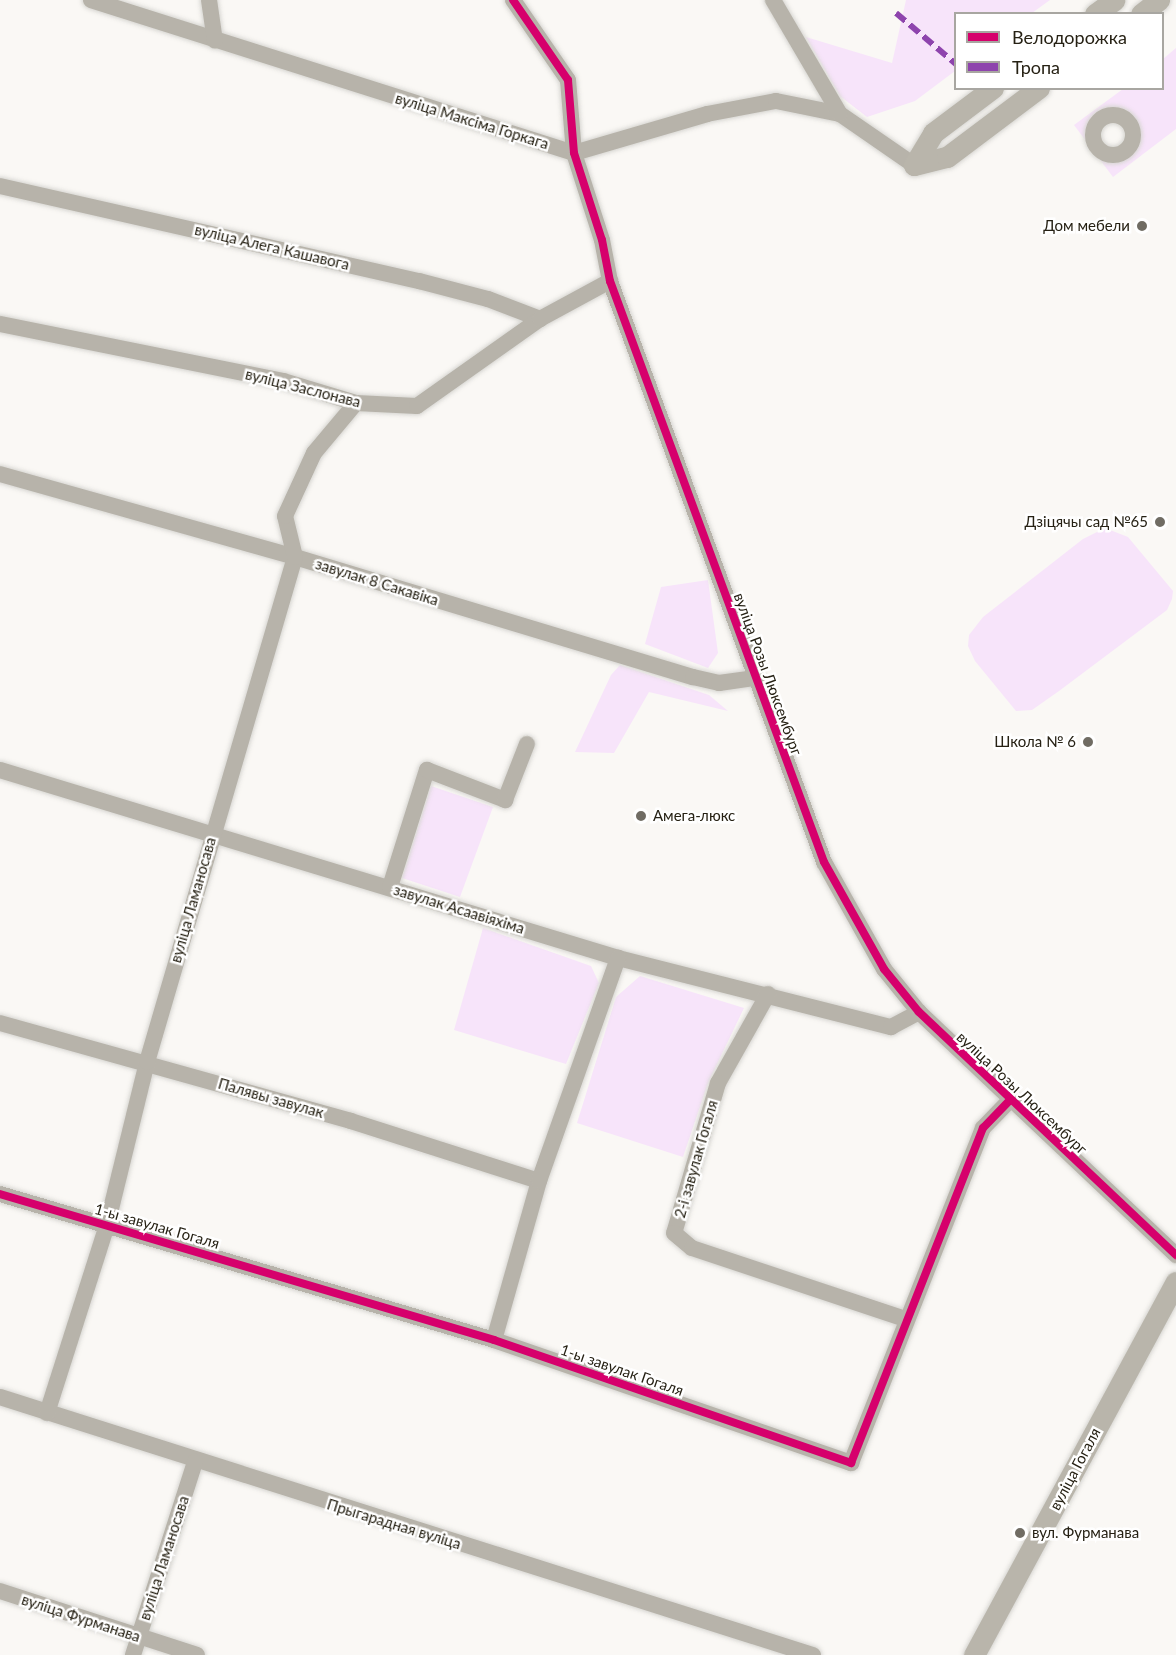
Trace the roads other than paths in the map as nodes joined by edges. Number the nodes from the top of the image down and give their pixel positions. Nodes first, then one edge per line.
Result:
1 (91, 0) edge
2 (210, 0) edge
3 (513, 0) edge
4 (773, 0) edge
5 (1114, 0) edge
6 (1159, 0) edge
7 (1098, 12) edge
8 (1144, 12) edge
9 (215, 40) junction
10 (990, 90) edge
11 (1036, 90) edge
12 (840, 114) junction
13 (574, 153) junction
14 (914, 165) junction
15 (0, 186) edge
16 (610, 281) junction
17 (540, 319) junction
18 (0, 324) edge
19 (356, 403) junction
20 (0, 474) edge
21 (296, 557) junction
22 (754, 678) junction
23 (527, 744) dead end
24 (0, 770) edge
25 (213, 832) junction
26 (390, 887) junction
27 (618, 958) junction
28 (768, 993) junction
29 (918, 1012) junction
30 (0, 1023) edge
31 (147, 1062) junction
32 (1009, 1101) junction
33 (539, 1181) junction
34 (0, 1194) edge
35 (107, 1225) junction
36 (1176, 1255) edge
37 (1176, 1282) edge
38 (905, 1319) junction
39 (494, 1340) junction
40 (0, 1397) edge
41 (47, 1413) junction
42 (195, 1462) junction
43 (0, 1591) edge
44 (139, 1636) junction
45 (787, 1651) edge
46 (133, 1655) edge
47 (197, 1655) edge
48 (813, 1655) edge
49 (974, 1655) edge

1 - 9 street, вуліца Максіма Горкага
2 - 9 street
3 - 13 street, вуліца Розы Люксембург
4 - 12 street
5 - 7 main road
6 - 8 main road
9 - 13 street, вуліца Максіма Горкага
10 - 14 main road
11 - 14 main road
12 - 13 street
12 - 14 street
13 - 16 street, вуліца Розы Люксембург
15 - 17 street, вуліца Алега Кашавога
16 - 17 street, вуліца Заслонава
16 - 22 street, вуліца Розы Люксембург
17 - 19 street, вуліца Заслонава
18 - 19 street, вуліца Заслонава
19 - 21 street
20 - 21 street, завулак 8 Сакавіка
21 - 22 street, завулак 8 Сакавіка
21 - 25 street, вуліца Ламаносава
22 - 29 street, вуліца Розы Люксембург
23 - 26 street
24 - 25 street, завулак Асаавіяхіма
25 - 26 street, завулак Асаавіяхіма
25 - 31 street, вуліца Ламаносава
26 - 27 street, завулак Асаавіяхіма
27 - 28 street, завулак Асаавіяхіма
27 - 33 street
28 - 29 street, завулак Асаавіяхіма
28 - 38 street, 2-і завулак Гогаля
29 - 32 street, вуліца Розы Люксембург
30 - 31 street, Палявы завулак
31 - 33 street, Палявы завулак
31 - 35 street, вуліца Ламаносава
32 - 36 street, вуліца Розы Люксембург
32 - 38 street, 1-ы завулак Гогаля
33 - 39 street
34 - 35 street, 1-ы завулак Гогаля
35 - 39 street, 1-ы завулак Гогаля
35 - 41 street, вуліца Ламаносава
37 - 49 main road, вуліца Гогаля
38 - 39 street, 1-ы завулак Гогаля
40 - 41 street, Прыгарадная вуліца
41 - 42 street, Прыгарадная вуліца
42 - 44 street, вуліца Ламаносава
42 - 45 street, Прыгарадная вуліца
43 - 44 street, вуліца Фурманава
44 - 46 street, вуліца Ламаносава
44 - 47 street, вуліца Фурманава
45 - 48 street, Прыгарадная вуліца

